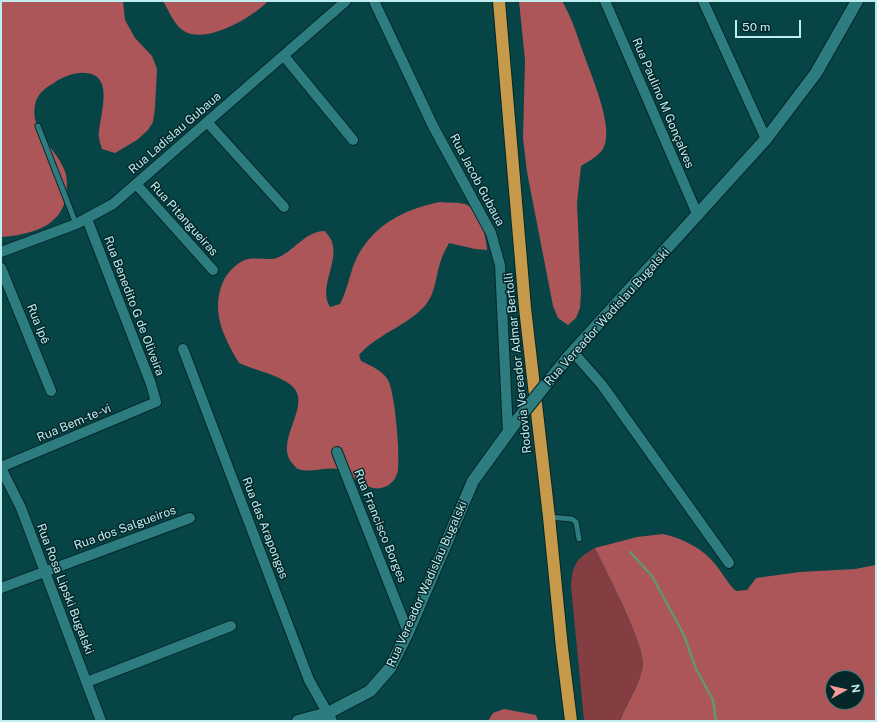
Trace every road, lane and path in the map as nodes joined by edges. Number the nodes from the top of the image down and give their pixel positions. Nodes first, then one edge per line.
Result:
1 (346, 1) edge
2 (374, 1) edge
3 (499, 1) edge
4 (605, 1) edge
5 (703, 1) edge
6 (857, 1) edge
7 (284, 56) junction
8 (208, 123) junction
9 (38, 126) dead end
10 (353, 140) dead end
11 (766, 140) junction
12 (136, 184) junction
13 (284, 207) dead end
14 (698, 216) junction
15 (87, 219) junction
16 (76, 224) junction
17 (1, 252) edge
18 (1, 268) edge
19 (213, 270) dead end
20 (183, 349) dead end
21 (571, 354) junction
22 (51, 391) dead end
23 (156, 402) joint
24 (508, 433) junction
25 (337, 452) dead end
26 (1, 467) edge
27 (549, 517) junction
28 (190, 518) dead end
29 (579, 539) dead end
30 (729, 563) dead end
31 (44, 571) junction
32 (1, 588) edge
33 (231, 626) dead end
34 (408, 632) junction
35 (87, 682) junction
36 (330, 717) edge
37 (101, 721) edge
38 (298, 721) edge
39 (571, 721) edge

1 - 7 street, Rua Ladislau Gubaua
2 - 24 street, Rua Jacob Gubaua
3 - 27 highway, Rodovia Vereador Admar Bertolli
4 - 14 street, Rua Paulino M Gonçalves
5 - 11 street
6 - 11 main road, Rua Vereador Wadislau Bugalski
7 - 8 street, Rua Ladislau Gubaua
7 - 10 street
8 - 12 street, Rua Ladislau Gubaua
8 - 13 street
9 - 16 lane
11 - 14 main road, Rua Vereador Wadislau Bugalski
12 - 15 street, Rua Ladislau Gubaua
12 - 19 street, Rua Pitangueiras
14 - 21 main road, Rua Vereador Wadislau Bugalski
15 - 16 street, Rua Ladislau Gubaua
15 - 23 street, Rua Benedito G de Oliveira
16 - 17 street, Rua Ladislau Gubaua
18 - 22 street, Rua Ipê
20 - 36 street, Rua das Arapongas
21 - 24 main road, Rua Vereador Wadislau Bugalski, bridge
21 - 30 street
23 - 26 street, Rua Bem-te-vi
24 - 34 main road, Rua Vereador Wadislau Bugalski
25 - 34 street, Rua Francisco Borges
26 - 31 street, Rua Rosa Lipski Bugalski
27 - 29 lane
27 - 39 highway, Rodovia Vereador Admar Bertolli
28 - 31 street, Rua dos Salgueiros
31 - 32 street, Rua dos Salgueiros
31 - 35 street, Rua Rosa Lipski Bugalski
33 - 35 street
34 - 36 main road, Rua Vereador Wadislau Bugalski
35 - 37 street, Rua Rosa Lipski Bugalski
36 - 38 main road, Rua Vereador Wadislau Bugalski

